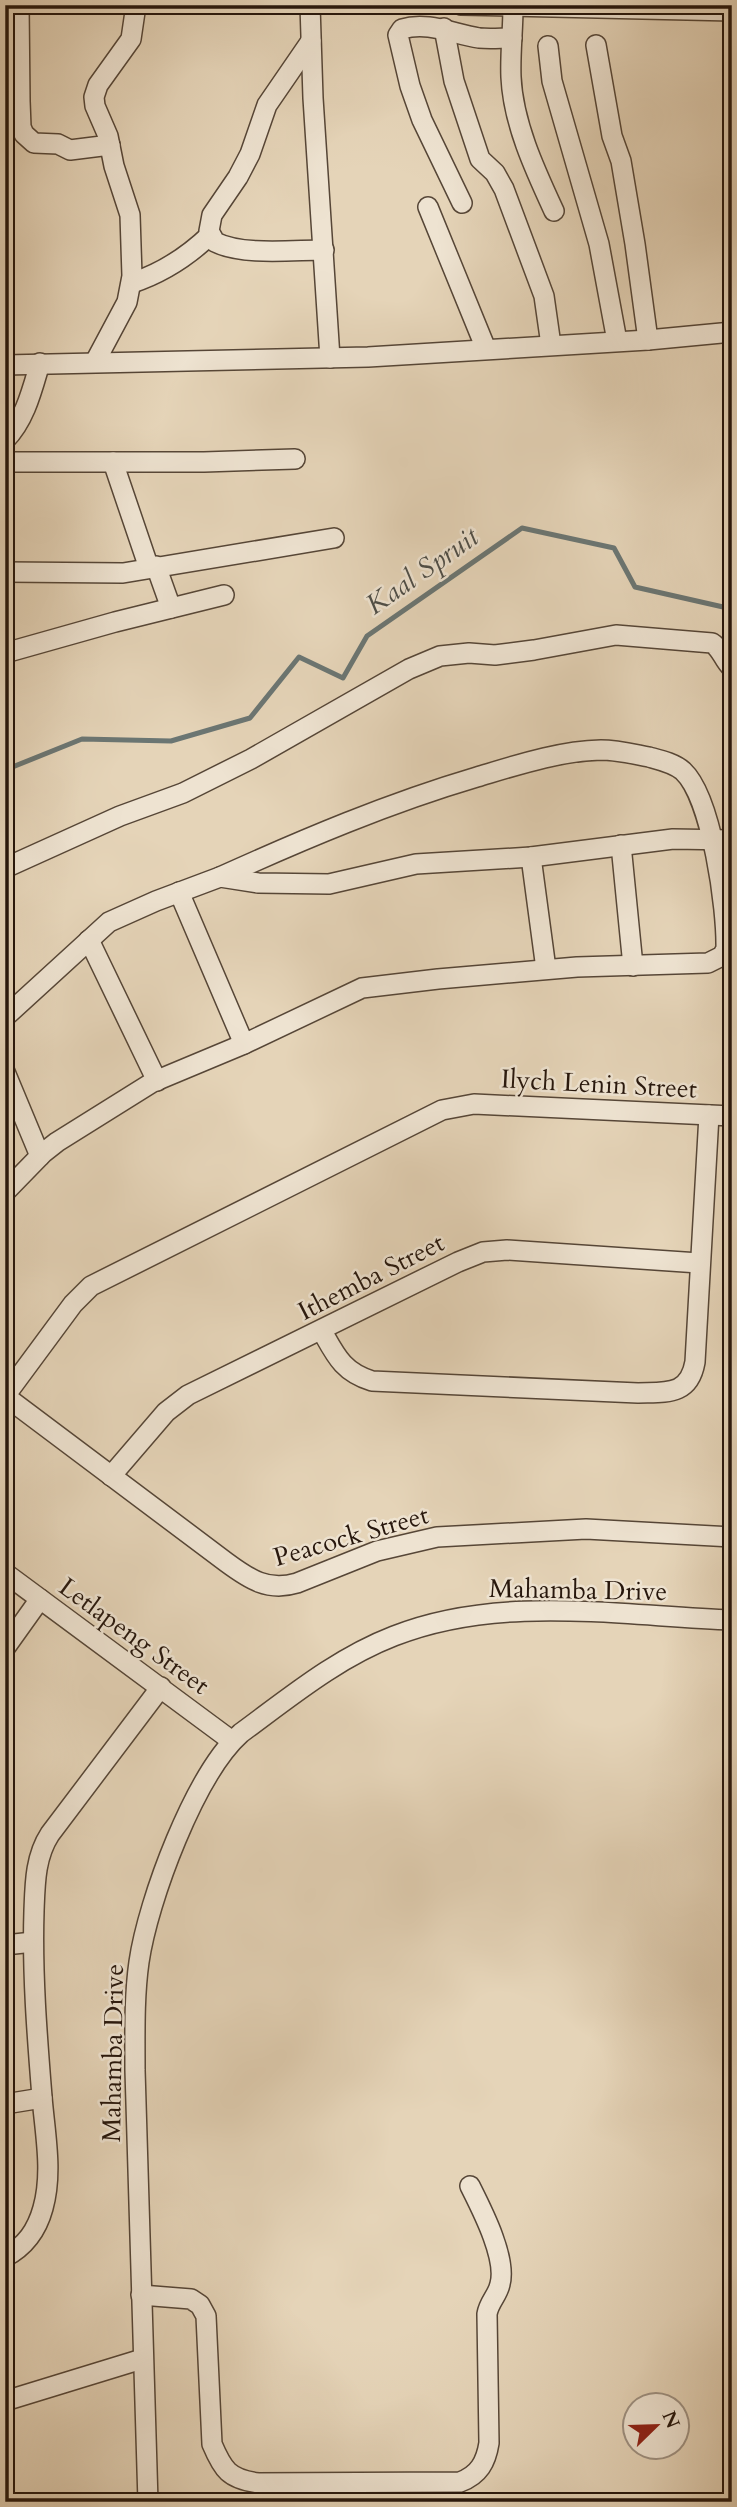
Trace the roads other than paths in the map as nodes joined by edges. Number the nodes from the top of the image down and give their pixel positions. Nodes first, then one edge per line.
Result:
1 (19, 5) edge
2 (136, 5) edge
3 (310, 5) edge
4 (461, 5) edge
5 (513, 6) edge
6 (732, 11) edge
7 (444, 28) junction
8 (512, 38) junction
9 (311, 41) junction
10 (596, 45) dead end
11 (548, 46) dead end
12 (110, 145) junction
13 (462, 203) dead end
14 (428, 207) dead end
15 (554, 211) dead end
16 (210, 235) junction
17 (324, 250) junction
18 (132, 283) junction
19 (732, 332) edge
20 (648, 340) junction
21 (617, 341) junction
22 (551, 345) junction
23 (486, 349) junction
24 (330, 358) junction
25 (95, 362) junction
26 (40, 363) junction
27 (5, 365) edge
28 (5, 440) edge
29 (295, 459) dead end
30 (5, 462) edge
31 (113, 462) junction
32 (334, 538) dead end
33 (153, 567) junction
34 (5, 572) edge
35 (224, 595) dead end
36 (171, 608) junction
37 (5, 653) edge
38 (732, 668) edge
39 (722, 840) edge
40 (621, 845) junction
41 (531, 857) junction
42 (5, 868) edge
43 (220, 877) junction
44 (179, 892) junction
45 (89, 940) junction
46 (634, 966) junction
47 (547, 969) junction
48 (5, 1017) edge
49 (244, 1044) junction
50 (5, 1072) edge
51 (156, 1081) junction
52 (709, 1115) junction
53 (732, 1116) edge
54 (40, 1156) junction
55 (5, 1192) edge
56 (699, 1263) junction
57 (322, 1331) junction
58 (5, 1396) edge
59 (111, 1476) junction
60 (732, 1537) edge
61 (5, 1573) edge
62 (40, 1600) junction
63 (732, 1620) edge
64 (5, 1648) edge
65 (161, 1687) junction
66 (232, 1741) junction
67 (33, 1942) junction
68 (5, 1945) edge
69 (42, 2098) junction
70 (5, 2104) edge
71 (470, 2186) dead end
72 (5, 2257) edge
73 (141, 2295) junction
74 (142, 2359) junction
75 (5, 2401) edge
76 (148, 2502) edge

1 - 12 street
2 - 12 street
3 - 9 street
4 - 5 street
5 - 6 street
5 - 8 street
7 - 8 street
7 - 13 street
7 - 22 street
8 - 15 street
9 - 16 street
9 - 17 street
10 - 20 street
11 - 21 street
12 - 18 street
14 - 23 street
16 - 17 street
16 - 18 street
17 - 24 street
18 - 25 street
19 - 20 street
20 - 21 street
21 - 22 street
22 - 23 street
23 - 24 street
24 - 25 street
25 - 26 street
26 - 27 street
26 - 28 street
29 - 31 street
30 - 31 street
31 - 33 street
32 - 33 street
33 - 34 street
33 - 36 street
35 - 36 street
36 - 37 street
38 - 42 street
39 - 40 street
39 - 43 street
39 - 46 street
40 - 41 street
40 - 46 street
41 - 43 street
41 - 47 street
43 - 44 street
44 - 45 street
44 - 49 street
45 - 48 street
45 - 51 street
46 - 47 street
47 - 49 street
49 - 51 street
50 - 54 street
51 - 54 street
52 - 53 street
52 - 56 street, Ilych Lenin Street
52 - 58 street, Ilych Lenin Street
54 - 55 street
56 - 57 street, Ithemba Street
56 - 57 street, Ilych Lenin Street
57 - 59 street, Ithemba Street
58 - 59 street, Peacock Street
59 - 60 street, Peacock Street
61 - 62 street, Letlapeng Street
62 - 64 street
62 - 65 street, Letlapeng Street
63 - 66 street, Mahamba Drive
65 - 66 street, Letlapeng Street
65 - 67 street
66 - 73 street, Mahamba Drive
67 - 68 street
67 - 69 street
69 - 70 street
69 - 72 street
71 - 73 street
73 - 74 street, Mahamba Drive
74 - 75 street
74 - 76 street, Mahamba Drive

